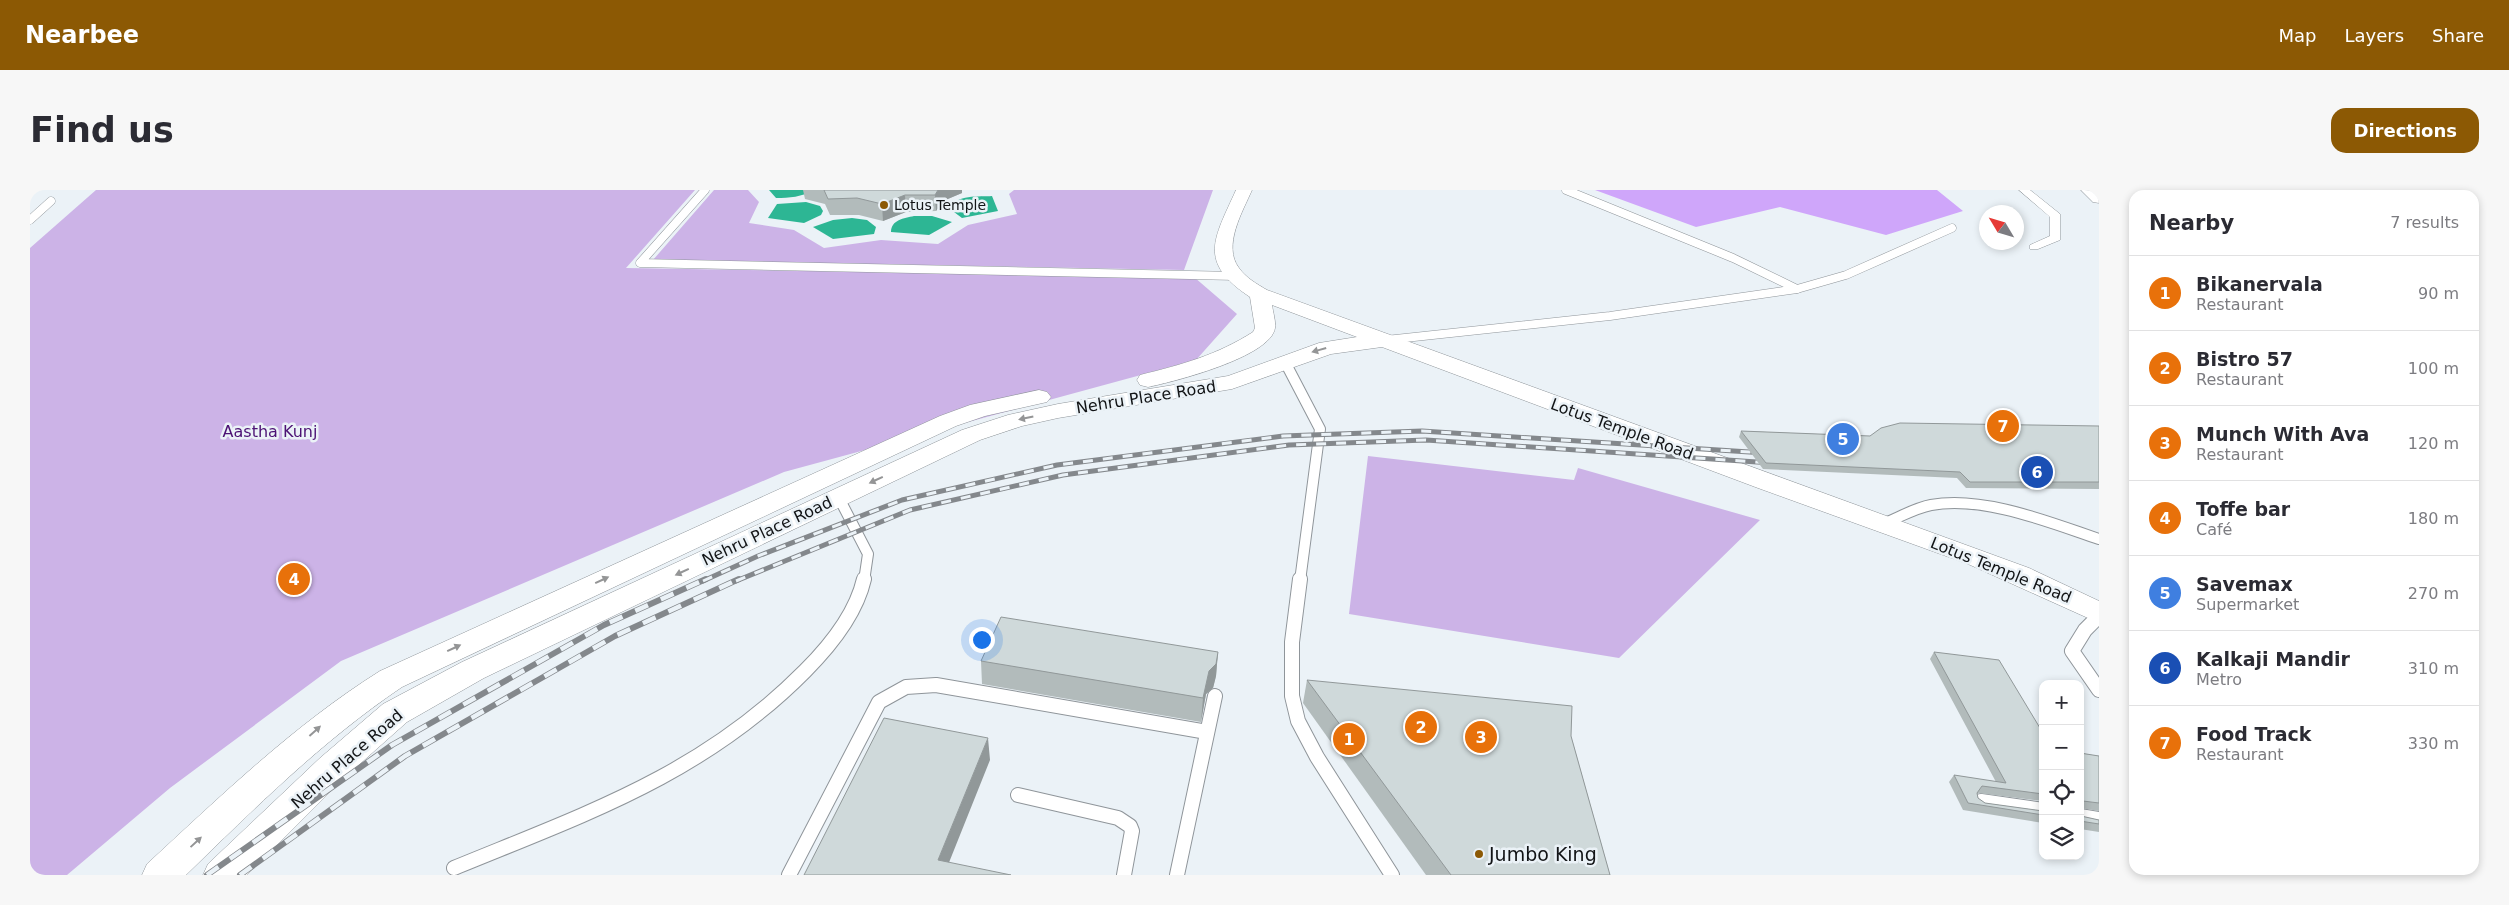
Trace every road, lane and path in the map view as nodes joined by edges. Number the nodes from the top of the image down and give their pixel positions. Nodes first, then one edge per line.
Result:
1 (705, 190) edge
2 (1244, 190) edge
3 (1566, 190) edge
4 (2024, 190) edge
5 (2089, 190) edge
6 (2099, 198) edge
7 (50, 201) dead end
8 (30, 220) edge
9 (1952, 228) dead end
10 (2034, 247) dead end
11 (1236, 276) junction
12 (1796, 289) junction
13 (1260, 294) junction
14 (1385, 340) junction
15 (1284, 362) junction
16 (838, 498) junction
17 (1885, 523) junction
18 (2099, 539) edge
19 (2099, 614) edge
20 (2099, 690) edge
21 (1215, 696) dead end
22 (1207, 732) junction
23 (1018, 795) dead end
24 (1981, 801) edge
25 (2039, 809) edge
26 (2084, 817) edge
27 (2099, 819) edge
28 (454, 868) dead end
29 (161, 875) edge
30 (222, 875) edge
31 (789, 875) edge
32 (1124, 875) edge
33 (1177, 875) edge
34 (1392, 875) edge

1 - 11 lane
2 - 11 street, Lotus Temple Road
3 - 12 lane
4 - 10 street
5 - 6 street
7 - 8 lane
9 - 12 lane
11 - 13 street, Lotus Temple Road
12 - 14 lane
13 - 14 street, Lotus Temple Road
29 -> 13 street, Nehru Place Road
14 -> 15 street, Nehru Place Road
14 - 17 street, Lotus Temple Road
15 -> 16 street, Nehru Place Road
15 - 34 lane
16 - 28 lane
16 -> 30 street, Nehru Place Road
17 - 18 lane
17 - 19 street, Lotus Temple Road
19 - 20 lane
21 - 22 lane
22 - 31 lane
22 - 33 lane
23 - 32 lane
24 - 25 lane
26 - 27 lane

